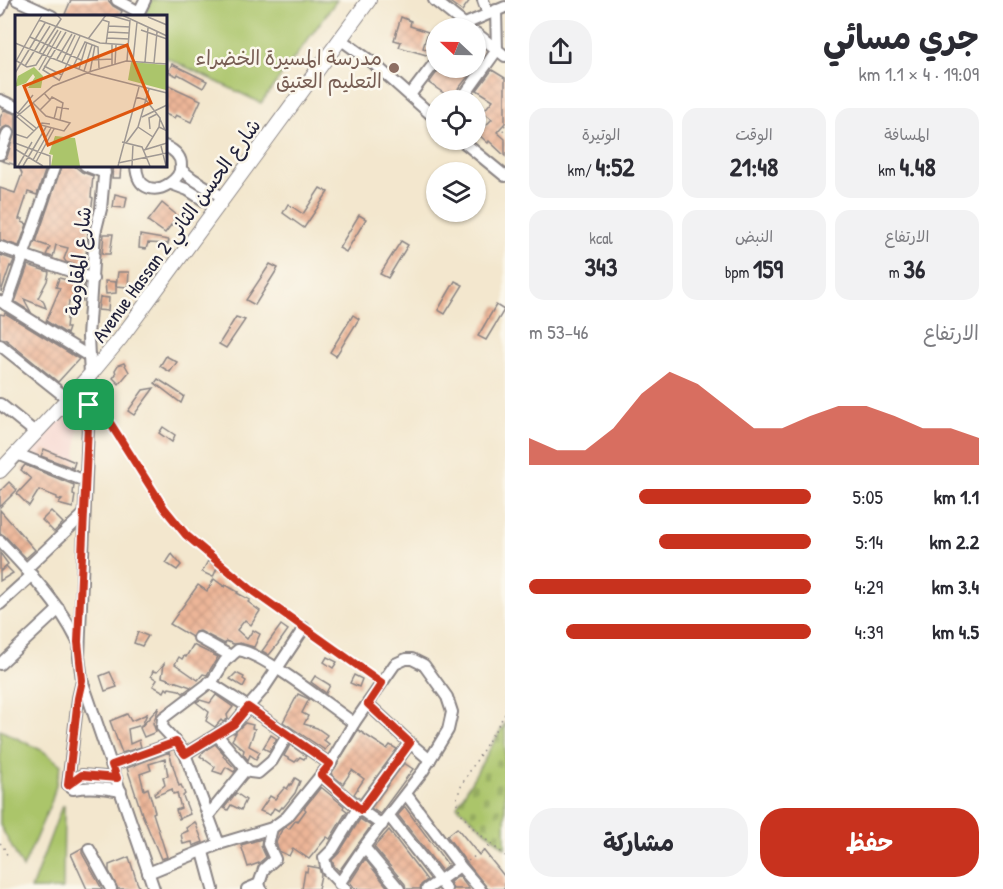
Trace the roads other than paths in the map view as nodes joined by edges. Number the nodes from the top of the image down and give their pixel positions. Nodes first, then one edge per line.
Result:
1 (4, 0) edge
2 (17, 0) edge
3 (117, 0) edge
4 (145, 0) edge
5 (369, 0) edge
6 (434, 0) edge
7 (483, 0) edge
8 (0, 10) edge
9 (496, 10) edge
10 (138, 14) edge
11 (50, 15) edge
12 (455, 18) edge
13 (482, 18) edge
14 (340, 39) junction
15 (486, 41) edge
16 (501, 53) edge
17 (426, 74) edge
18 (469, 90) edge
19 (410, 95) junction
20 (0, 100) edge
21 (15, 105) edge
22 (426, 109) edge
23 (8, 133) edge
24 (166, 147) edge
25 (473, 150) edge
26 (0, 154) edge
27 (55, 166) edge
28 (90, 166) edge
29 (135, 166) edge
30 (105, 169) edge
31 (180, 169) junction
32 (505, 176) edge
33 (172, 184) junction
34 (220, 203) junction
35 (0, 247) edge
36 (25, 255) junction
37 (93, 279) junction
38 (3, 303) edge
39 (0, 345) edge
40 (90, 357) junction
41 (90, 375) junction
42 (68, 399) junction
43 (0, 404) edge
44 (36, 433) junction
45 (16, 454) junction
46 (0, 471) edge
47 (85, 481) junction
48 (83, 515) junction
49 (0, 541) edge
50 (29, 572) junction
51 (0, 604) edge
52 (59, 609) junction
53 (304, 628) road end
54 (199, 638) dead end
55 (78, 642) junction
56 (231, 656) junction
57 (0, 664) edge
58 (277, 669) junction
59 (82, 680) junction
60 (209, 682) junction
61 (368, 704) junction
62 (248, 707) junction
63 (354, 723) junction
64 (288, 734) junction
65 (217, 735) junction
66 (176, 742) junction
67 (410, 743) junction
68 (185, 754) junction
69 (429, 760) junction
70 (330, 764) junction
71 (112, 765) junction
72 (246, 769) junction
73 (321, 775) junction
74 (117, 778) junction
75 (68, 785) junction
76 (121, 791) junction
77 (406, 794) junction
78 (360, 809) junction
79 (208, 816) junction
80 (385, 820) junction
81 (272, 828) junction
82 (219, 844) junction
83 (364, 847) junction
84 (89, 849) dead end
85 (202, 852) junction
86 (460, 866) junction
87 (148, 873) junction
88 (442, 885) edge
89 (260, 886) edge
90 (342, 887) edge
91 (111, 889) edge
92 (154, 889) edge
93 (213, 889) edge
94 (246, 889) edge
95 (399, 889) edge
96 (427, 889) edge
97 (480, 889) edge

1 - 8 street
2 - 11 street
3 - 10 street
4 - 10 street
5 - 14 main road, Avenue Hassan 2 شارع الحسن الثاني
6 - 12 street
7 - 9 street
9 - 13 street
9 - 16 street
14 - 19 street
14 - 34 main road, Avenue Hassan 2 شارع الحسن الثاني
15 - 16 street
16 - 18 street
17 - 19 street
19 - 22 street
20 - 21 street
23 - 26 street
24 - 31 street
25 - 32 street
27 - 36 street
28 - 30 street
29 - 33 street
30 - 37 street, شارع المقاومة
31 - 33 street
31 - 34 street
33 - 34 street
34 - 41 main road, Avenue Hassan 2 شارع الحسن الثاني
35 - 36 street
36 - 37 street
36 - 38 street
37 - 40 street, شارع المقاومة
38 - 40 street
39 - 42 street
40 - 41 street, شارع المقاومة
41 - 42 main road, Avenue Hassan 2 شارع الحسن الثاني
41 - 47 street, شارع المقاومة
42 - 44 main road, Avenue Hassan 2 شارع الحسن الثاني
43 - 44 street
44 - 45 main road, Avenue Hassan 2 شارع الحسن الثاني
45 - 46 main road, Avenue Hassan 2 شارع الحسن الثاني
45 - 47 street
47 - 48 street, شارع المقاومة
48 - 50 street
48 - 55 street, شارع المقاومة
49 - 50 street
50 - 51 street
50 - 52 street
52 - 55 street
52 - 57 street
53 - 58 street
54 - 56 street
55 - 59 street, شارع المقاومة
56 - 58 street
56 - 60 street
58 - 62 street
58 - 63 street
59 - 71 street, شارع المقاومة
59 - 75 street
60 - 62 street
60 - 66 street
61 - 63 street
61 - 67 street
61 - 69 street
62 - 64 street
62 - 65 street
63 - 70 street
64 - 70 street
64 - 72 street
65 - 68 street
65 - 72 street
66 - 68 street
66 - 71 street
67 - 69 street
67 - 78 street
68 - 79 street
69 - 77 street
70 - 73 street
71 - 74 street, شارع المقاومة
72 - 79 street
73 - 78 street
73 - 81 street
74 - 75 street
74 - 76 street, شارع المقاومة
75 - 76 street
76 - 87 street, شارع المقاومة
77 - 80 street
77 - 86 street
78 - 80 street
78 - 90 street
79 - 82 street
80 - 83 street
80 - 88 street
81 - 82 street
81 - 89 street
82 - 85 street
83 - 90 street
83 - 95 street
84 - 91 street
85 - 87 street
85 - 93 street
86 - 88 street
86 - 97 street
87 - 92 street, شارع المقاومة
88 - 96 street
89 - 94 street

